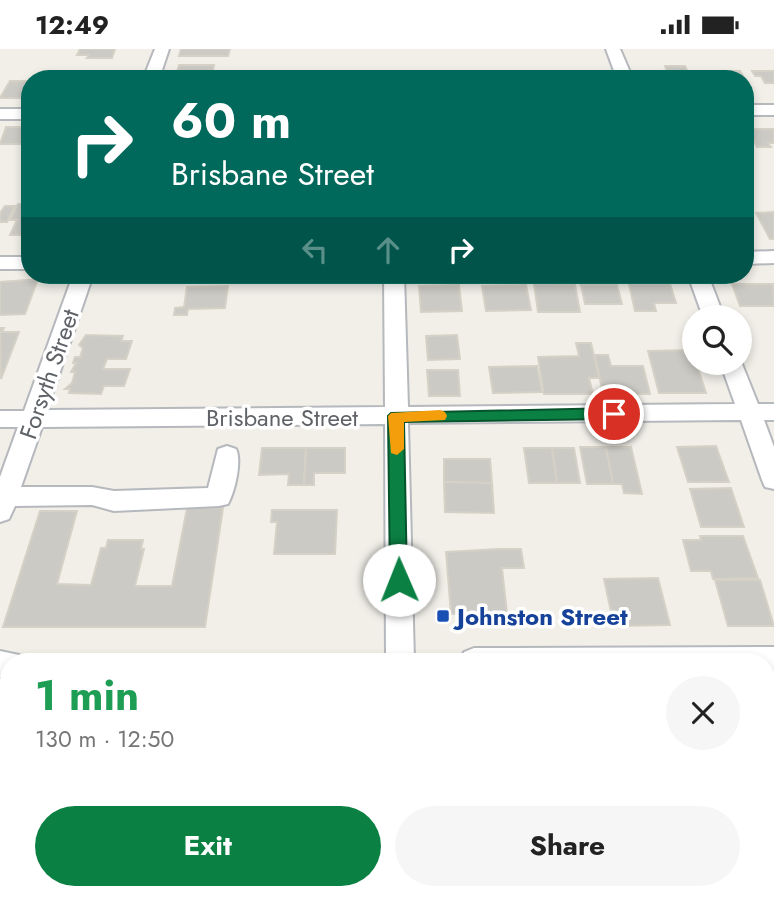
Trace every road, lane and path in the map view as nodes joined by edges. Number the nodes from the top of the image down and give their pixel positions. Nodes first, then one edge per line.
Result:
1 (162, 49) edge
2 (613, 49) edge
3 (154, 70) edge
4 (621, 70) edge
5 (754, 110) edge
6 (774, 110) edge
7 (0, 114) edge
8 (21, 114) edge
9 (774, 257) edge
10 (754, 258) edge
11 (0, 263) edge
12 (21, 263) edge
13 (80, 284) edge
14 (394, 284) edge
15 (701, 284) edge
16 (709, 305) edge
17 (736, 375) edge
18 (750, 412) junction
19 (774, 412) edge
20 (396, 416) junction
21 (0, 419) edge
22 (33, 419) junction
23 (227, 455) dead end
24 (774, 480) edge
25 (3, 505) edge
26 (400, 653) edge

1 - 3 street
2 - 4 street
5 - 6 street
7 - 8 street
9 - 10 street
11 - 12 street
13 - 22 street, Forsyth Street
14 - 20 street
15 - 16 street
17 - 18 street
18 - 19 street, Brisbane Street
18 - 20 street, Brisbane Street
18 - 24 street
20 - 22 street, Brisbane Street
20 - 26 street
21 - 22 street, Brisbane Street
22 - 25 street, Forsyth Street
23 - 25 street

